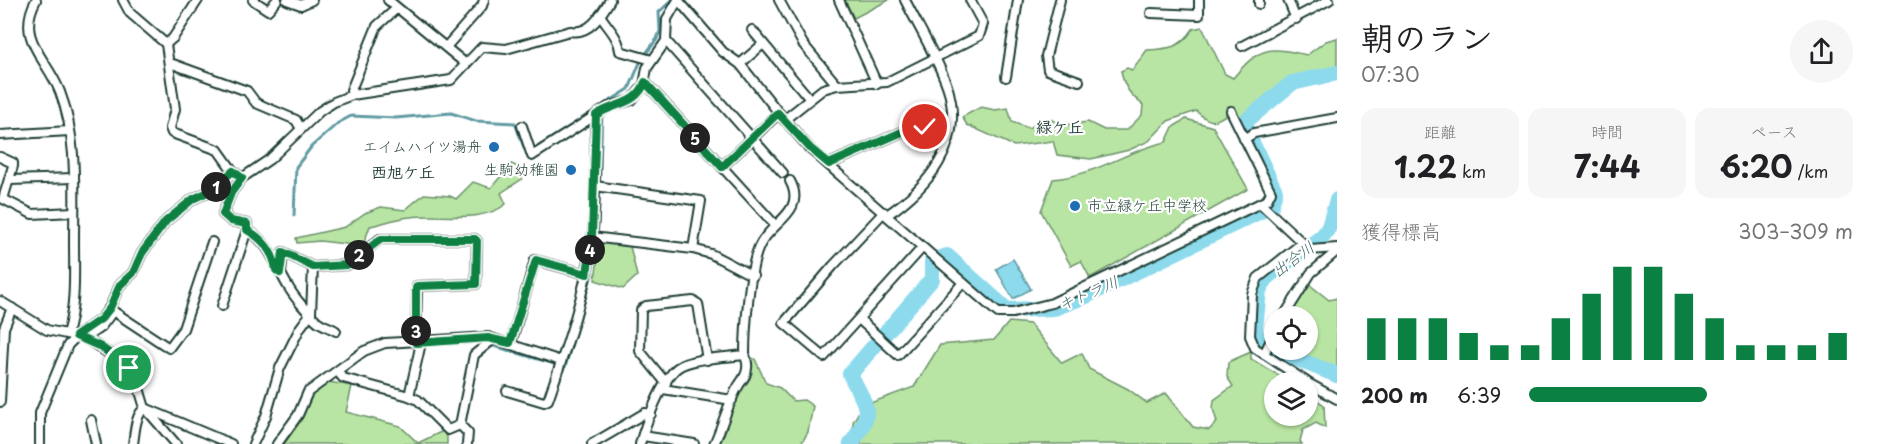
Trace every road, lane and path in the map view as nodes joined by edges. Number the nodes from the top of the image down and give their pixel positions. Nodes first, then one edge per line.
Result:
1 (36, 0) edge
2 (123, 0) edge
3 (198, 0) edge
4 (253, 0) edge
5 (277, 0) edge
6 (287, 0) edge
7 (312, 0) edge
8 (403, 0) edge
9 (484, 0) edge
10 (610, 0) edge
11 (779, 0) edge
12 (839, 0) edge
13 (905, 0) edge
14 (970, 0) edge
15 (1018, 0) edge
16 (1060, 0) edge
17 (1199, 0) edge
18 (1288, 0) edge
19 (1329, 0) edge
20 (679, 1) edge
21 (392, 5) edge
22 (1151, 13) dead end
23 (600, 15) junction
24 (1296, 19) junction
25 (752, 30) dead end
26 (666, 41) junction
27 (166, 44) junction
28 (763, 44) junction
29 (1242, 46) dead end
30 (446, 47) junction
31 (934, 59) junction
32 (652, 60) junction
33 (170, 63) junction
34 (740, 63) junction
35 (466, 64) junction
36 (1006, 77) dead end
37 (1079, 81) dead end
38 (645, 82) junction
39 (877, 84) junction
40 (837, 85) junction
41 (352, 95) junction
42 (809, 98) junction
43 (1231, 111) dead end
44 (596, 115) junction
45 (781, 116) junction
46 (1337, 118) edge
47 (522, 126) dead end
48 (951, 127) junction
49 (301, 129) junction
50 (70, 131) junction
51 (0, 136) edge
52 (751, 138) junction
53 (1244, 139) junction
54 (0, 157) edge
55 (829, 164) junction
56 (722, 167) junction
57 (233, 171) junction
58 (783, 173) dead end
59 (74, 178) junction
60 (242, 178) junction
61 (10, 180) junction
62 (790, 181) dead end
63 (595, 186) junction
64 (1260, 203) junction
65 (74, 212) junction
66 (885, 214) junction
67 (775, 225) junction
68 (247, 230) junction
69 (592, 237) junction
70 (212, 242) dead end
71 (1301, 244) junction
72 (922, 248) junction
73 (693, 249) junction
74 (1337, 249) edge
75 (313, 267) junction
76 (280, 273) junction
77 (587, 274) junction
78 (753, 276) junction
79 (962, 284) junction
80 (0, 301) edge
81 (222, 306) dead end
82 (1290, 306) edge
83 (12, 308) junction
84 (311, 313) junction
85 (859, 320) junction
86 (336, 332) dead end
87 (67, 334) junction
88 (81, 337) junction
89 (491, 340) junction
90 (419, 343) junction
91 (510, 343) junction
92 (1264, 354) edge
93 (745, 355) junction
94 (707, 360) junction
95 (1273, 360) edge
96 (561, 361) junction
97 (337, 371) junction
98 (1291, 372) edge
99 (665, 386) junction
100 (1318, 389) edge
101 (507, 391) dead end
102 (409, 396) junction
103 (1337, 399) edge
104 (732, 400) junction
105 (0, 402) edge
106 (145, 408) junction
107 (651, 414) junction
108 (91, 420) dead end
109 (460, 425) junction
110 (641, 440) edge
111 (42, 443) edge
112 (96, 444) edge
113 (133, 444) edge
114 (176, 444) edge
115 (231, 444) edge
116 (253, 444) edge
117 (277, 444) edge
118 (467, 444) edge
119 (592, 444) edge
120 (694, 444) edge
121 (714, 444) edge

1 - 50 street
2 - 27 street
3 - 27 street
4 - 5 street
6 - 7 street
8 - 21 street
9 - 30 street
10 - 23 street
11 - 40 street
12 - 39 street
13 - 31 street
14 - 31 street
15 - 36 street
16 - 37 street
17 - 22 street
18 - 24 street
19 - 24 street
20 - 26 street
20 - 34 street
21 - 30 street
21 - 41 street
23 - 32 street
23 - 35 street
24 - 29 street
25 - 28 street
26 - 32 street
26 - 52 street
27 - 33 street
28 - 34 street
28 - 42 street
30 - 35 street
31 - 39 street
31 - 48 street
32 - 38 street
33 - 49 street
33 - 57 street
34 - 45 street
35 - 41 street
38 - 44 street
38 - 56 street
39 - 40 street
40 - 42 street
41 - 49 street
42 - 45 street
43 - 53 street
44 - 47 street
44 - 63 street
45 - 52 street
45 - 55 street
46 - 53 street
48 - 55 street
48 - 66 street
49 - 60 street
50 - 51 street
50 - 59 street
52 - 56 street
52 - 58 street
53 - 64 street
54 - 61 street
55 - 66 street
56 - 67 street
57 - 60 street
57 - 88 street
59 - 61 street
59 - 65 street
60 - 68 street
61 - 65 street
62 - 67 street
63 - 69 street
63 - 73 street
64 - 71 street
64 - 79 street
65 - 87 street
66 - 72 street
66 - 85 street
67 - 78 street
68 - 76 street
68 - 81 street
69 - 73 street
69 - 77 street
70 - 88 street
71 - 74 street
71 - 92 street
72 - 79 street
72 - 85 street
73 - 78 street
74 - 82 street
75 - 76 street
75 - 84 street
75 - 90 street
76 - 84 street
77 - 91 street
77 - 96 street
78 - 93 street
79 - 85 street
80 - 83 street
83 - 87 street
83 - 105 street
84 - 86 street
84 - 116 street
87 - 88 street
88 - 106 street
88 - 111 street
89 - 90 street
89 - 91 street
89 - 109 street
90 - 97 street
90 - 102 street
91 - 96 street
93 - 94 street
93 - 104 street
94 - 99 street
94 - 99 street
95 - 98 street
96 - 101 street
97 - 102 street
97 - 117 street
99 - 104 street
99 - 107 street
100 - 103 street
102 - 109 street
104 - 121 street
106 - 113 street
106 - 114 street
106 - 115 street
107 - 110 street
107 - 119 street
108 - 112 street
109 - 118 street
110 - 120 street

